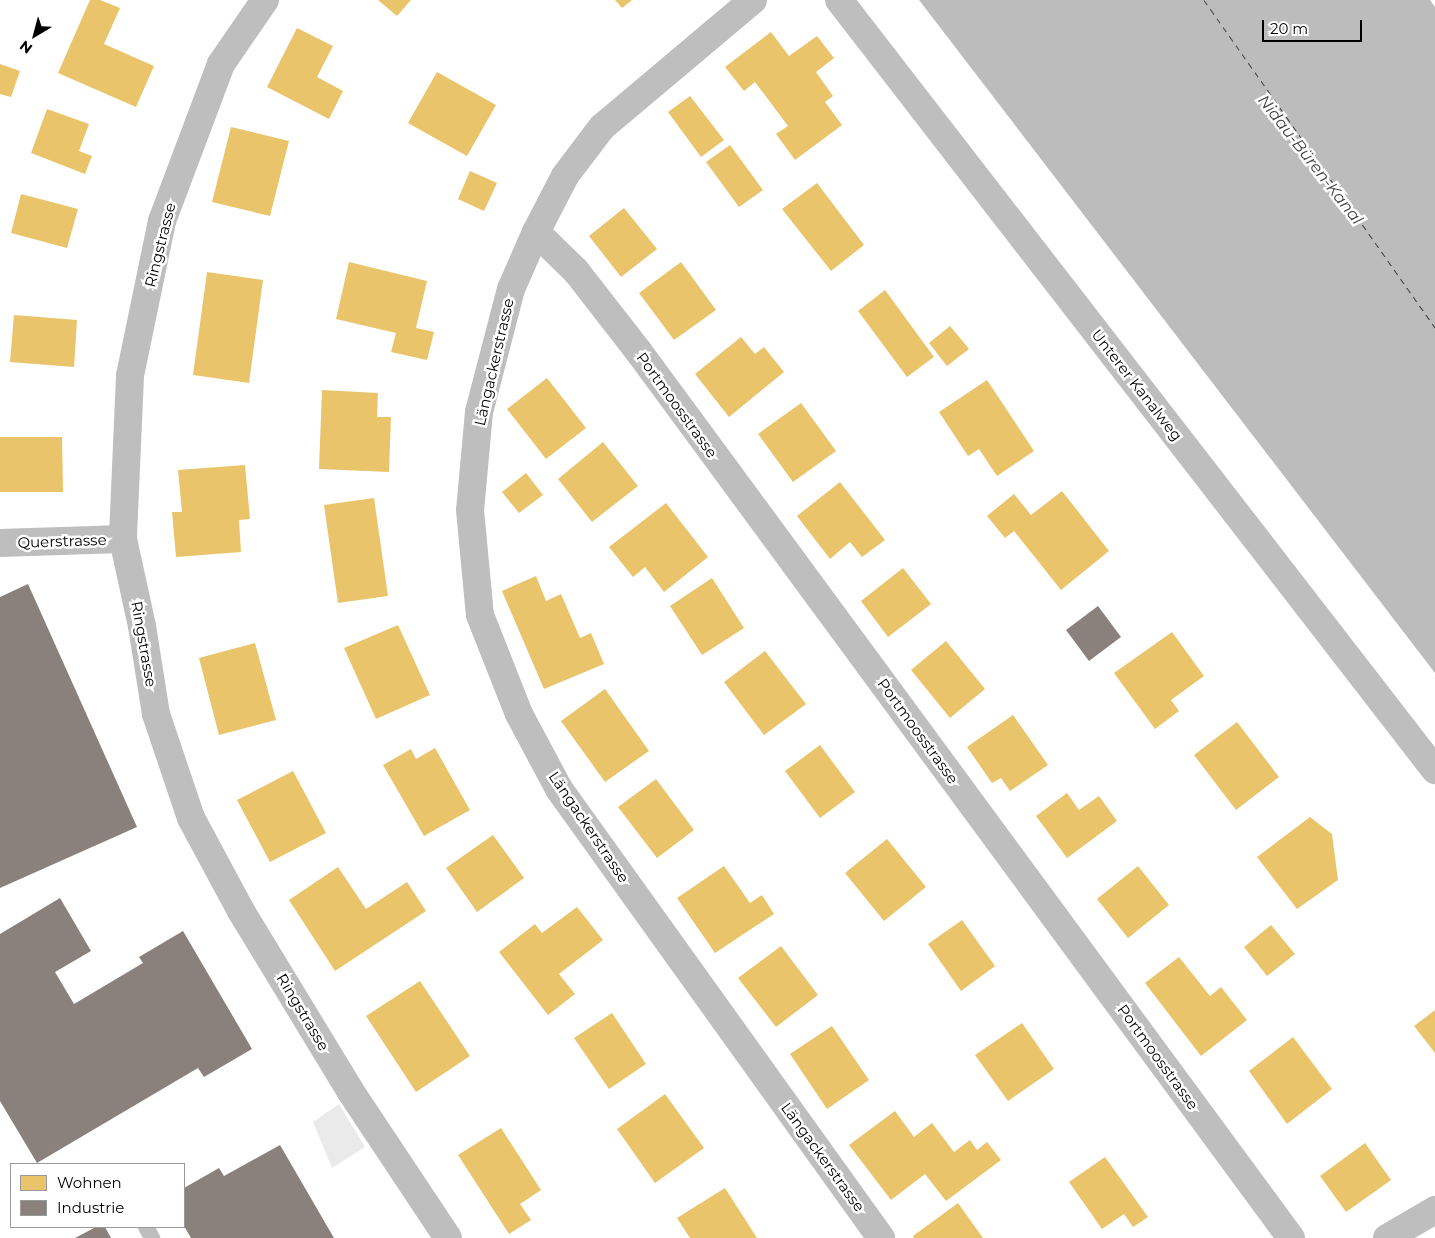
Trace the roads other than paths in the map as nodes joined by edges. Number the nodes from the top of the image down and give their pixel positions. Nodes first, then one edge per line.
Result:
1 (265, 0) edge
2 (753, 0) edge
3 (839, 0) edge
4 (536, 232) junction
5 (123, 539) junction
6 (0, 543) edge
7 (1435, 770) edge
8 (1435, 1210) edge
9 (448, 1238) edge
10 (881, 1238) edge
11 (1291, 1238) edge
12 (1388, 1238) edge

1 - 5 street, Ringstrasse
2 - 4 street, Längackerstrasse
3 - 7 street, Unterer Kanalweg
4 - 10 street, Längackerstrasse
4 - 11 street, Portmoosstrasse
5 - 6 street, Querstrasse
5 - 9 street, Ringstrasse
8 - 12 street

